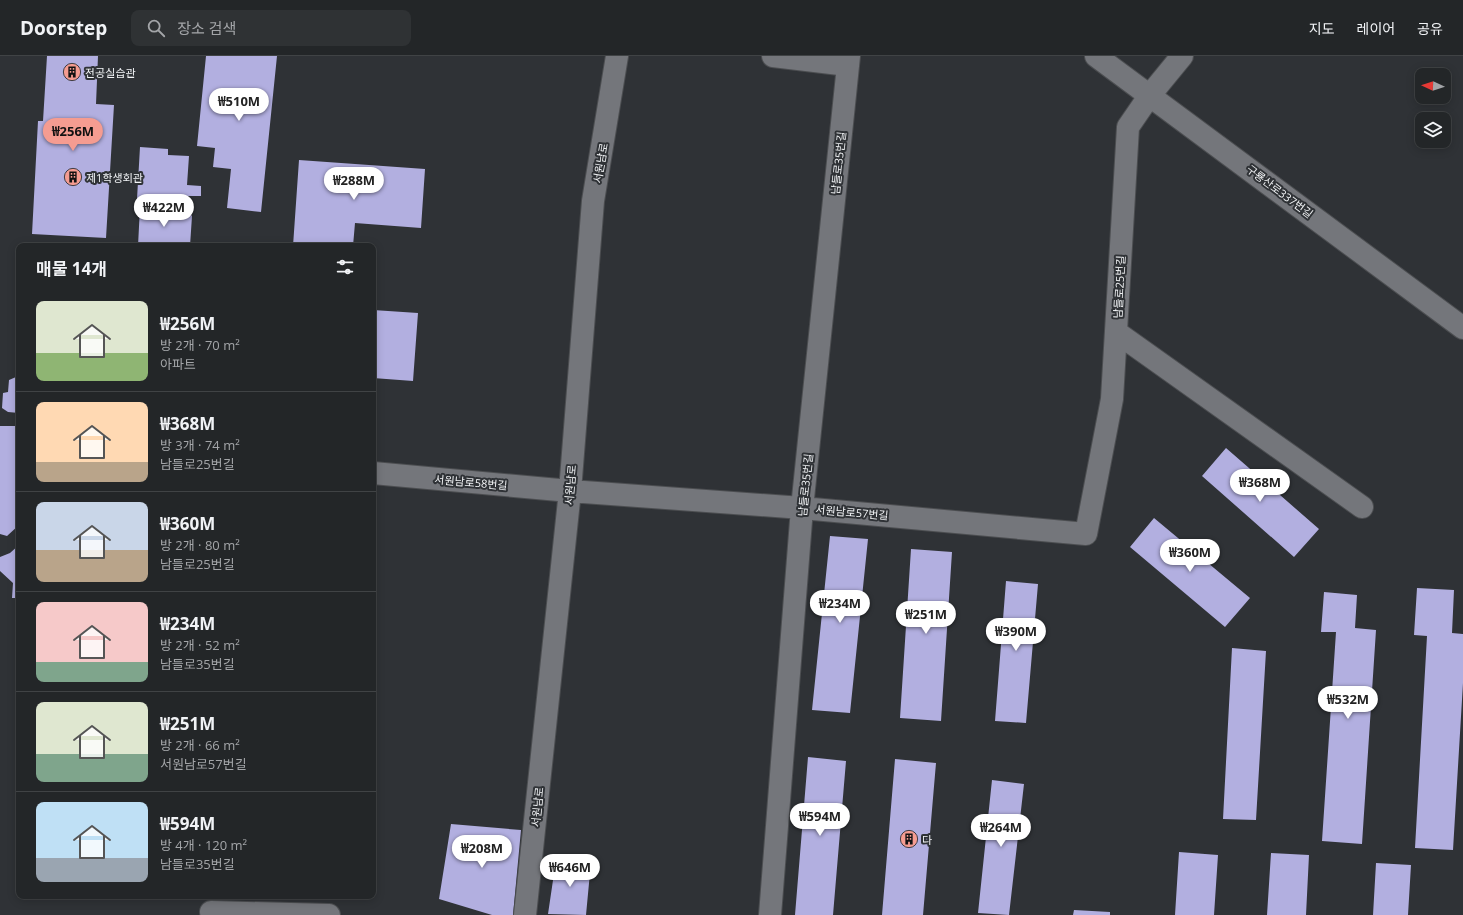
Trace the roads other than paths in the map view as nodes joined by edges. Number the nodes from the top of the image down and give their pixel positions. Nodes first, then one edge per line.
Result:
1 (618, 56) edge
2 (773, 56) edge
3 (1096, 56) edge
4 (1182, 56) edge
5 (849, 61) edge
6 (1150, 95) junction
7 (1463, 328) edge
8 (1116, 332) junction
9 (376, 473) edge
10 (570, 491) junction
11 (1362, 507) dead end
12 (802, 508) junction
13 (1086, 534) joint
14 (211, 908) edge
15 (329, 915) edge
16 (526, 915) edge
17 (770, 915) edge

1 - 10 street, 서원남로
2 - 5 street
3 - 6 street, 구룡산로337번길
4 - 6 street, 남들로25번길
5 - 12 street, 남들로35번길
6 - 7 street, 구룡산로337번길
6 - 8 street, 남들로25번길
8 - 11 street
8 - 13 street, 남들로25번길
9 - 10 street, 서원남로58번길
10 - 12 street, 서원남로57번길
10 - 16 street, 서원남로
12 - 13 street, 서원남로57번길
12 - 17 street, 남들로35번길
14 - 15 street

